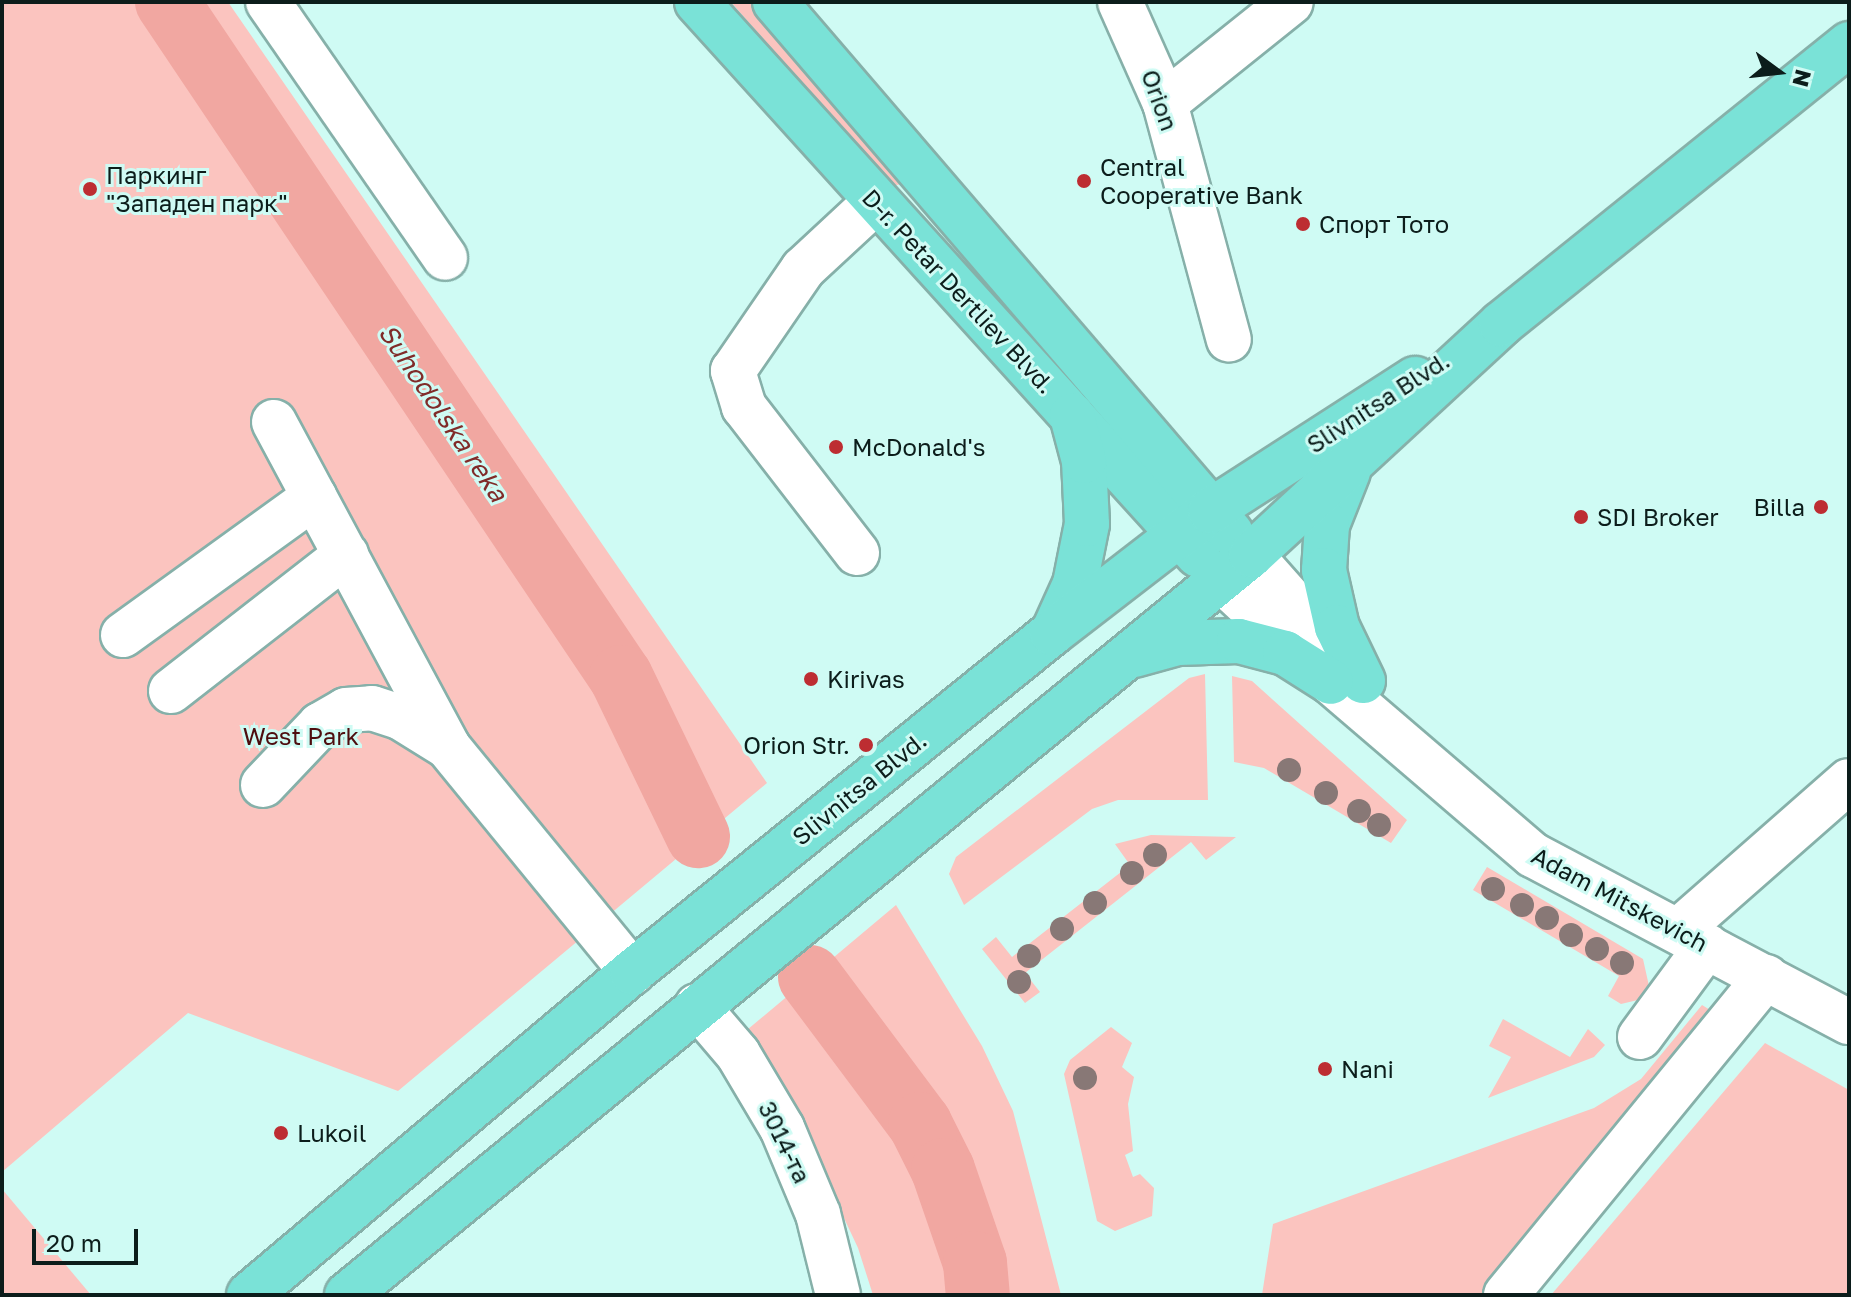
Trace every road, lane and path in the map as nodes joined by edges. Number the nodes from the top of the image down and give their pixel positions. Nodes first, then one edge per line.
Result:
1 (268, 2) edge
2 (697, 2) edge
3 (775, 2) edge
4 (1120, 2) edge
5 (1291, 2) edge
6 (1849, 44) edge
7 (1165, 103) junction
8 (875, 202) junction
9 (445, 258) dead end
10 (1501, 324) junction
11 (1229, 340) dead end
12 (1070, 410) junction
13 (274, 422) dead end
14 (1351, 467) junction
15 (314, 497) junction
16 (1195, 523) junction
17 (857, 553) dead end
18 (346, 555) junction
19 (1236, 568) junction
20 (1052, 633) junction
21 (123, 635) dead end
22 (1113, 663) junction
23 (1347, 682) junction
24 (171, 691) dead end
25 (448, 747) junction
26 (1849, 781) edge
27 (263, 785) dead end
28 (1693, 939) junction
29 (632, 972) junction
30 (1766, 977) junction
31 (697, 1006) junction
32 (1849, 1022) edge
33 (1640, 1037) dead end
34 (249, 1295) edge
35 (347, 1295) edge
36 (838, 1295) edge
37 (1506, 1295) edge

1 - 9 street
2 - 8 main road, D-r. Petar Dertliev Blvd.
3 - 16 main road, D-r. Petar Dertliev Blvd.
4 - 7 street, Orion
5 - 7 street
6 - 10 main road, Slivnitsa Blvd.
7 - 11 street, Orion
8 - 12 main road, D-r. Petar Dertliev Blvd.
8 - 17 street
10 - 14 main road, Slivnitsa Blvd.
10 - 16 main road, Slivnitsa Blvd.
12 - 16 main road, D-r. Petar Dertliev Blvd.
12 - 20 main road
13 - 15 street
14 - 19 main road, Slivnitsa Blvd.
14 - 23 main road
15 - 18 street
15 - 21 street
16 - 19 main road, D-r. Petar Dertliev Blvd.
16 - 20 main road, Slivnitsa Blvd.
18 - 24 street
18 - 25 street
19 - 22 main road, Slivnitsa Blvd.
19 - 23 street, Adam Mitskevich
20 - 29 main road, Slivnitsa Blvd.
22 - 23 main road
22 - 31 main road, Slivnitsa Blvd.
23 - 28 street, Adam Mitskevich
25 - 27 street
25 - 29 street
26 - 28 street
28 - 30 street, Adam Mitskevich
28 - 33 street
29 - 34 main road, Slivnitsa Blvd.
30 - 32 street, Adam Mitskevich
30 - 37 street
31 - 35 main road, Slivnitsa Blvd.
31 - 36 street, 3014-та

